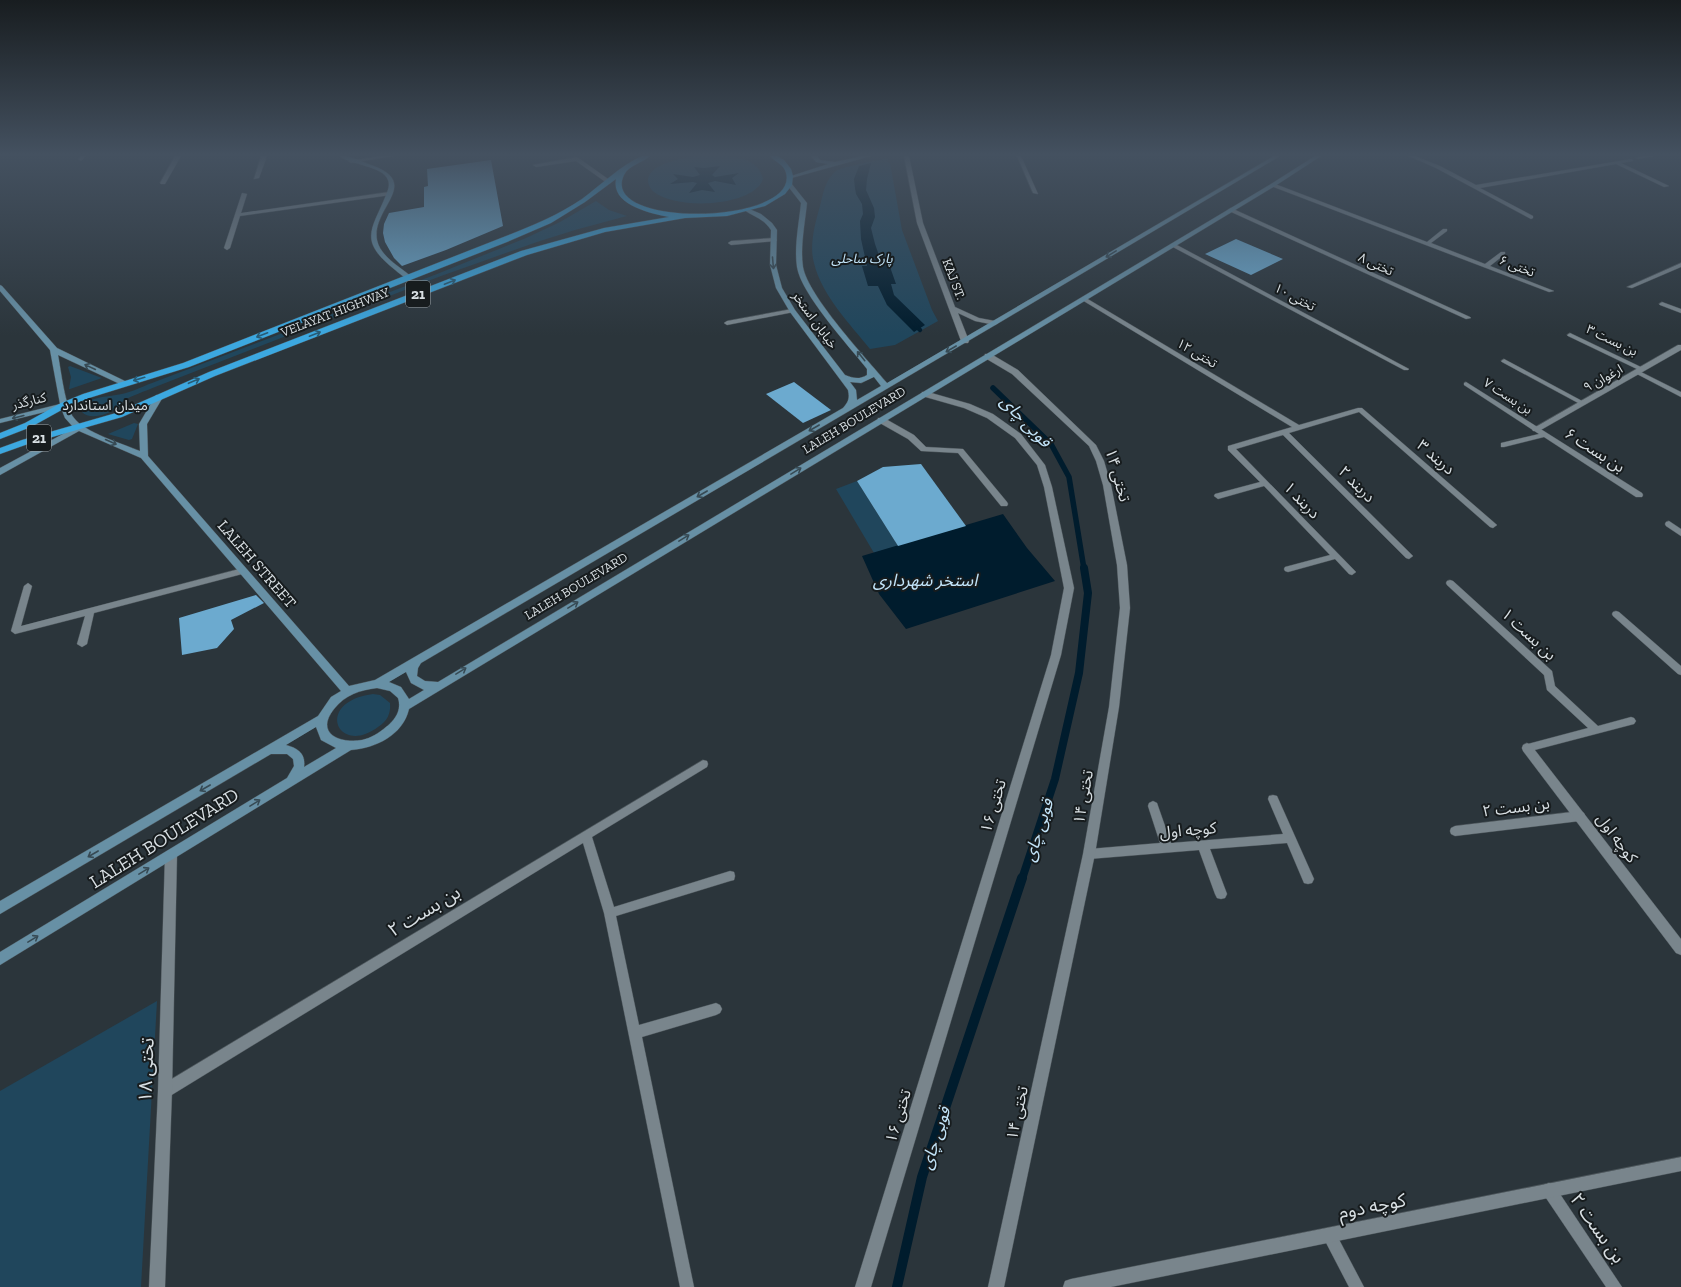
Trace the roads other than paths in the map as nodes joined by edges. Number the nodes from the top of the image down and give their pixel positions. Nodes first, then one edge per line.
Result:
1 (237, 216) edge
2 (378, 216) edge
3 (557, 216) edge
4 (686, 216) edge
5 (760, 216) edge
6 (803, 216) edge
7 (919, 216) edge
8 (1176, 216) edge
9 (1221, 216) edge
10 (1244, 216) edge
11 (1354, 216) edge
12 (1445, 230) dead end
13 (774, 240) junction
14 (732, 243) dead end
15 (1427, 244) junction
16 (1173, 245) junction
17 (227, 248) dead end
18 (1503, 253) dead end
19 (1681, 265) edge
20 (1486, 266) junction
21 (410, 278) junction
22 (0, 287) edge
23 (1630, 287) dead end
24 (1551, 291) dead end
25 (1084, 299) junction
26 (1662, 304) dead end
27 (953, 308) junction
28 (1681, 311) edge
29 (792, 312) junction
30 (1468, 318) dead end
31 (727, 323) dead end
32 (995, 323) junction
33 (1570, 335) dead end
34 (965, 341) junction
35 (1681, 347) edge
36 (54, 350) junction
37 (988, 356) junction
38 (1504, 361) dead end
39 (871, 369) junction
40 (1406, 369) dead end
41 (1639, 371) junction
42 (843, 377) junction
43 (125, 383) junction
44 (1466, 384) dead end
45 (886, 387) junction
46 (926, 394) junction
47 (1681, 395) edge
48 (159, 397) junction
49 (1582, 403) junction
50 (64, 405) junction
51 (833, 418) junction
52 (881, 420) junction
53 (0, 421) edge
54 (79, 428) junction
55 (1298, 428) junction
56 (1536, 429) junction
57 (1284, 432) junction
58 (1545, 435) junction
59 (0, 436) edge
60 (1504, 445) dead end
61 (0, 451) edge
62 (144, 456) junction
63 (0, 472) edge
64 (1266, 484) junction
65 (1639, 495) dead end
66 (1218, 496) dead end
67 (1004, 504) dead end
68 (1669, 524) dead end
69 (1493, 525) dead end
70 (1681, 534) edge
71 (1336, 556) junction
72 (1409, 556) dead end
73 (1288, 569) dead end
74 (242, 571) junction
75 (1352, 572) dead end
76 (1450, 583) dead end
77 (28, 586) dead end
78 (90, 612) junction
79 (1616, 614) dead end
80 (82, 644) dead end
81 (418, 660) junction
82 (1681, 671) edge
83 (377, 684) junction
84 (439, 684) junction
85 (348, 692) junction
86 (404, 707) junction
87 (323, 718) junction
88 (1631, 721) dead end
89 (1596, 730) junction
90 (347, 747) junction
91 (1527, 748) joint
92 (269, 750) junction
93 (702, 764) dead end
94 (288, 783) junction
95 (1273, 799) dead end
96 (1153, 806) dead end
97 (1580, 816) junction
98 (1456, 832) dead end
99 (586, 835) junction
100 (1290, 838) junction
101 (1203, 845) junction
102 (1167, 848) junction
103 (1089, 854) junction
104 (171, 855) junction
105 (730, 876) dead end
106 (1308, 879) dead end
107 (1221, 894) dead end
108 (0, 908) edge
109 (610, 913) junction
110 (1681, 949) edge
111 (0, 960) edge
112 (716, 1009) dead end
113 (634, 1033) junction
114 (165, 1091) junction
115 (1681, 1164) edge
116 (1549, 1190) junction
117 (1329, 1235) junction
118 (1086, 1285) edge
119 (157, 1287) edge
120 (687, 1287) edge
121 (863, 1287) edge
122 (996, 1287) edge
123 (1071, 1287) edge
124 (1357, 1287) edge
125 (1615, 1287) edge

1 - 17 street
2 - 21 street
3 - 21 highway, VELAYAT HIGHWAY / 21
48 -> 4 highway, VELAYAT HIGHWAY / 21
5 - 13 street, خیابان استخر
39 -> 6 street, خیابان استخر
7 - 27 street, KAJ ST.
8 -> 32 street, LALEH BOULEVARD
9 - 16 street, LALEH BOULEVARD
10 - 30 lane, تختی ۸
11 - 15 lane, تختی ۶
12 - 15 lane
13 - 14 street
13 -> 29 street, خیابان استخر
15 - 20 lane, تختی ۶
16 - 25 street, LALEH BOULEVARD
16 - 40 lane, تختی ۱۰
18 - 20 lane
19 - 23 lane
20 - 24 lane, تختی ۶
21 -> 43 highway, VELAYAT HIGHWAY / 21
22 - 36 street
25 - 37 street, LALEH BOULEVARD
25 - 55 lane, تختی ۱۲
26 - 28 lane
27 - 32 street
27 - 34 street, KAJ ST.
29 - 31 street
29 - 42 street, خیابان استخر
32 - 34 street, LALEH BOULEVARD
33 - 41 lane, بن بست ۳
34 -> 45 street, LALEH BOULEVARD
35 - 41 street, ارغوان ۹
43 -> 36 street
36 - 50 street
37 - 46 street, LALEH BOULEVARD
37 - 103 street, تختی ۱۴
38 - 49 lane
39 - 42 street
39 - 45 street, خیابان استخر
41 - 47 lane, بن بست ۳
41 - 49 street, ارغوان ۹
42 - 51 street, خیابان استخر
43 - 50 highway, 21
44 - 56 lane, بن بست ۷
45 - 51 street, LALEH BOULEVARD
46 - 52 street, LALEH BOULEVARD
46 - 121 street, تختی ۱۶
48 - 54 highway, 21
48 - 62 street
49 - 56 street, ارغوان ۹
50 -> 53 street, کنارگذر / 21
50 - 54 street
50 - 59 highway, 21
51 -> 81 street, LALEH BOULEVARD
52 - 67 lane
84 -> 52 street, LALEH BOULEVARD
54 - 61 highway, 21
54 -> 62 street, LALEH STREET
54 - 63 street, 21
55 - 57 lane
55 - 69 lane, دربند ۳
56 - 58 lane, بن بست ۶
57 - 64 lane, دربند ۱
57 - 72 lane, دربند ۲
58 - 60 lane
58 - 65 lane, بن بست ۶
62 - 74 street, LALEH STREET
64 - 66 lane
64 - 71 lane, دربند ۱
68 - 70 lane
71 - 73 lane
71 - 75 lane, دربند ۱
74 - 78 lane
74 - 85 street, LALEH STREET
76 - 89 lane, بن بست ۱
77 - 78 lane
78 - 80 lane
79 - 82 lane
81 - 83 street, LALEH BOULEVARD
81 - 84 street
83 - 85 street
83 - 86 street
84 - 86 street, LALEH BOULEVARD
85 - 87 street
86 - 90 street
87 - 90 street
87 - 92 street, LALEH BOULEVARD
88 - 89 lane
89 - 91 lane
90 - 94 street, LALEH BOULEVARD
91 - 97 street, کوچه اول
92 - 94 street
92 -> 108 street, LALEH BOULEVARD
93 - 99 lane, بن بست ۲
104 -> 94 street, LALEH BOULEVARD
95 - 100 lane
96 - 102 lane
97 - 98 lane, بن بست ۲
97 - 110 street, کوچه اول
99 - 109 lane
99 - 114 lane, بن بست ۲
100 - 101 lane, کوچه اول
100 - 106 lane
101 - 102 lane, کوچه اول
101 - 107 lane
102 - 103 lane, کوچه اول
103 - 122 street, تختی ۱۴
111 -> 104 street, LALEH BOULEVARD
104 - 114 street, تختی ۱۸
105 - 109 lane
109 - 113 lane
112 - 113 lane
113 - 120 lane
114 - 119 street, تختی ۱۸
115 - 116 street, کوچه دوم
116 - 117 street, کوچه دوم
116 - 125 lane, بن بست ۲
117 - 118 street, کوچه دوم
117 - 124 lane
118 - 123 street, کوچه دوم

